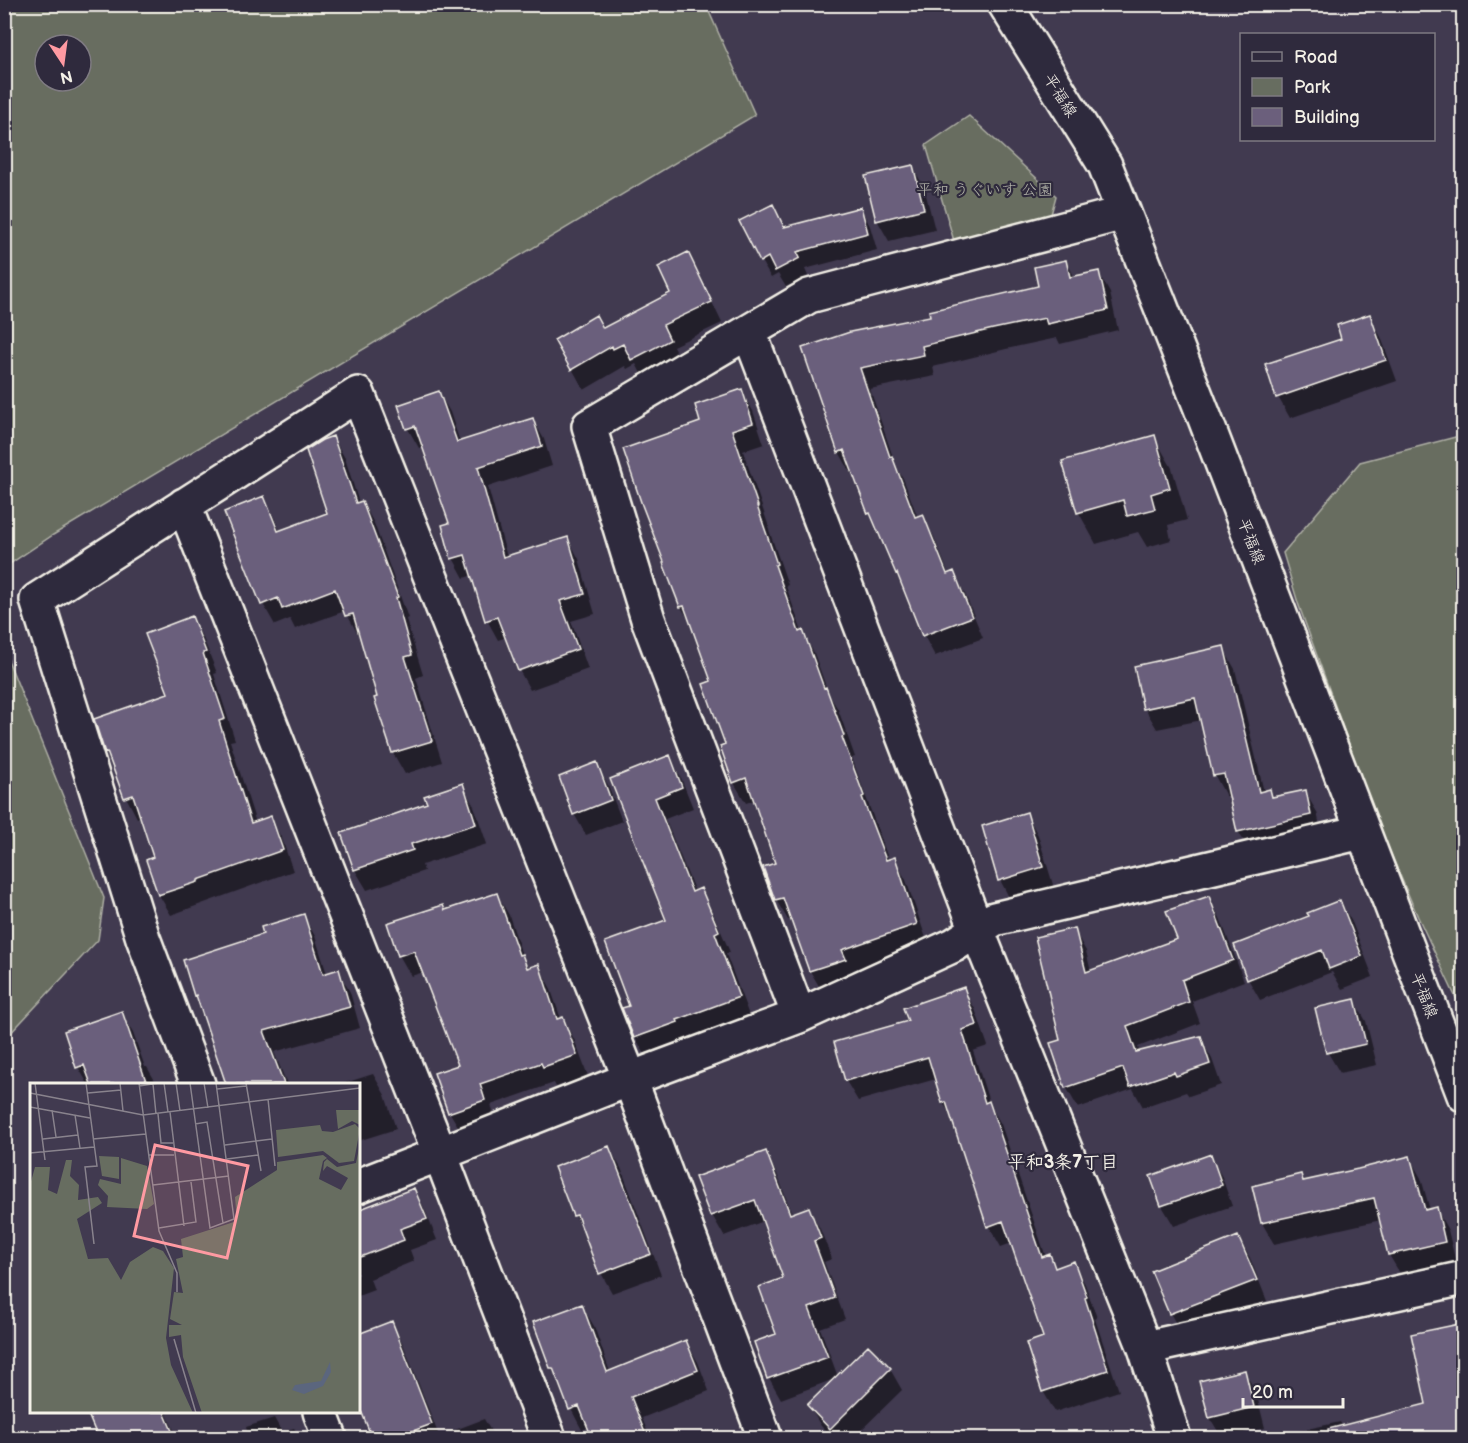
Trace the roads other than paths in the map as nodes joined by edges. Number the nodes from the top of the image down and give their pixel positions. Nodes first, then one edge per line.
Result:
1 (1005, 4) edge
2 (1124, 213) junction
3 (749, 332) junction
4 (184, 505) junction
5 (1362, 832) junction
6 (977, 930) junction
7 (799, 1016) junction
8 (630, 1079) junction
9 (198, 1083) edge
10 (1464, 1095) edge
11 (440, 1154) junction
12 (360, 1185) edge
13 (1464, 1278) edge
14 (1145, 1348) junction
15 (320, 1413) edge
16 (330, 1438) edge
17 (549, 1438) edge
18 (765, 1438) edge
19 (1174, 1438) edge

1 - 2 street, 平福線
2 - 3 street
2 - 5 street, 平福線
3 - 6 street
3 - 7 street
4 - 8 street
4 - 9 street
4 - 11 street
5 - 6 street
5 - 10 street, 平福線
6 - 7 street
6 - 14 street
7 - 8 street
8 - 11 street
8 - 18 street
11 - 12 street
11 - 17 street
13 - 14 street
14 - 19 street
15 - 16 street

